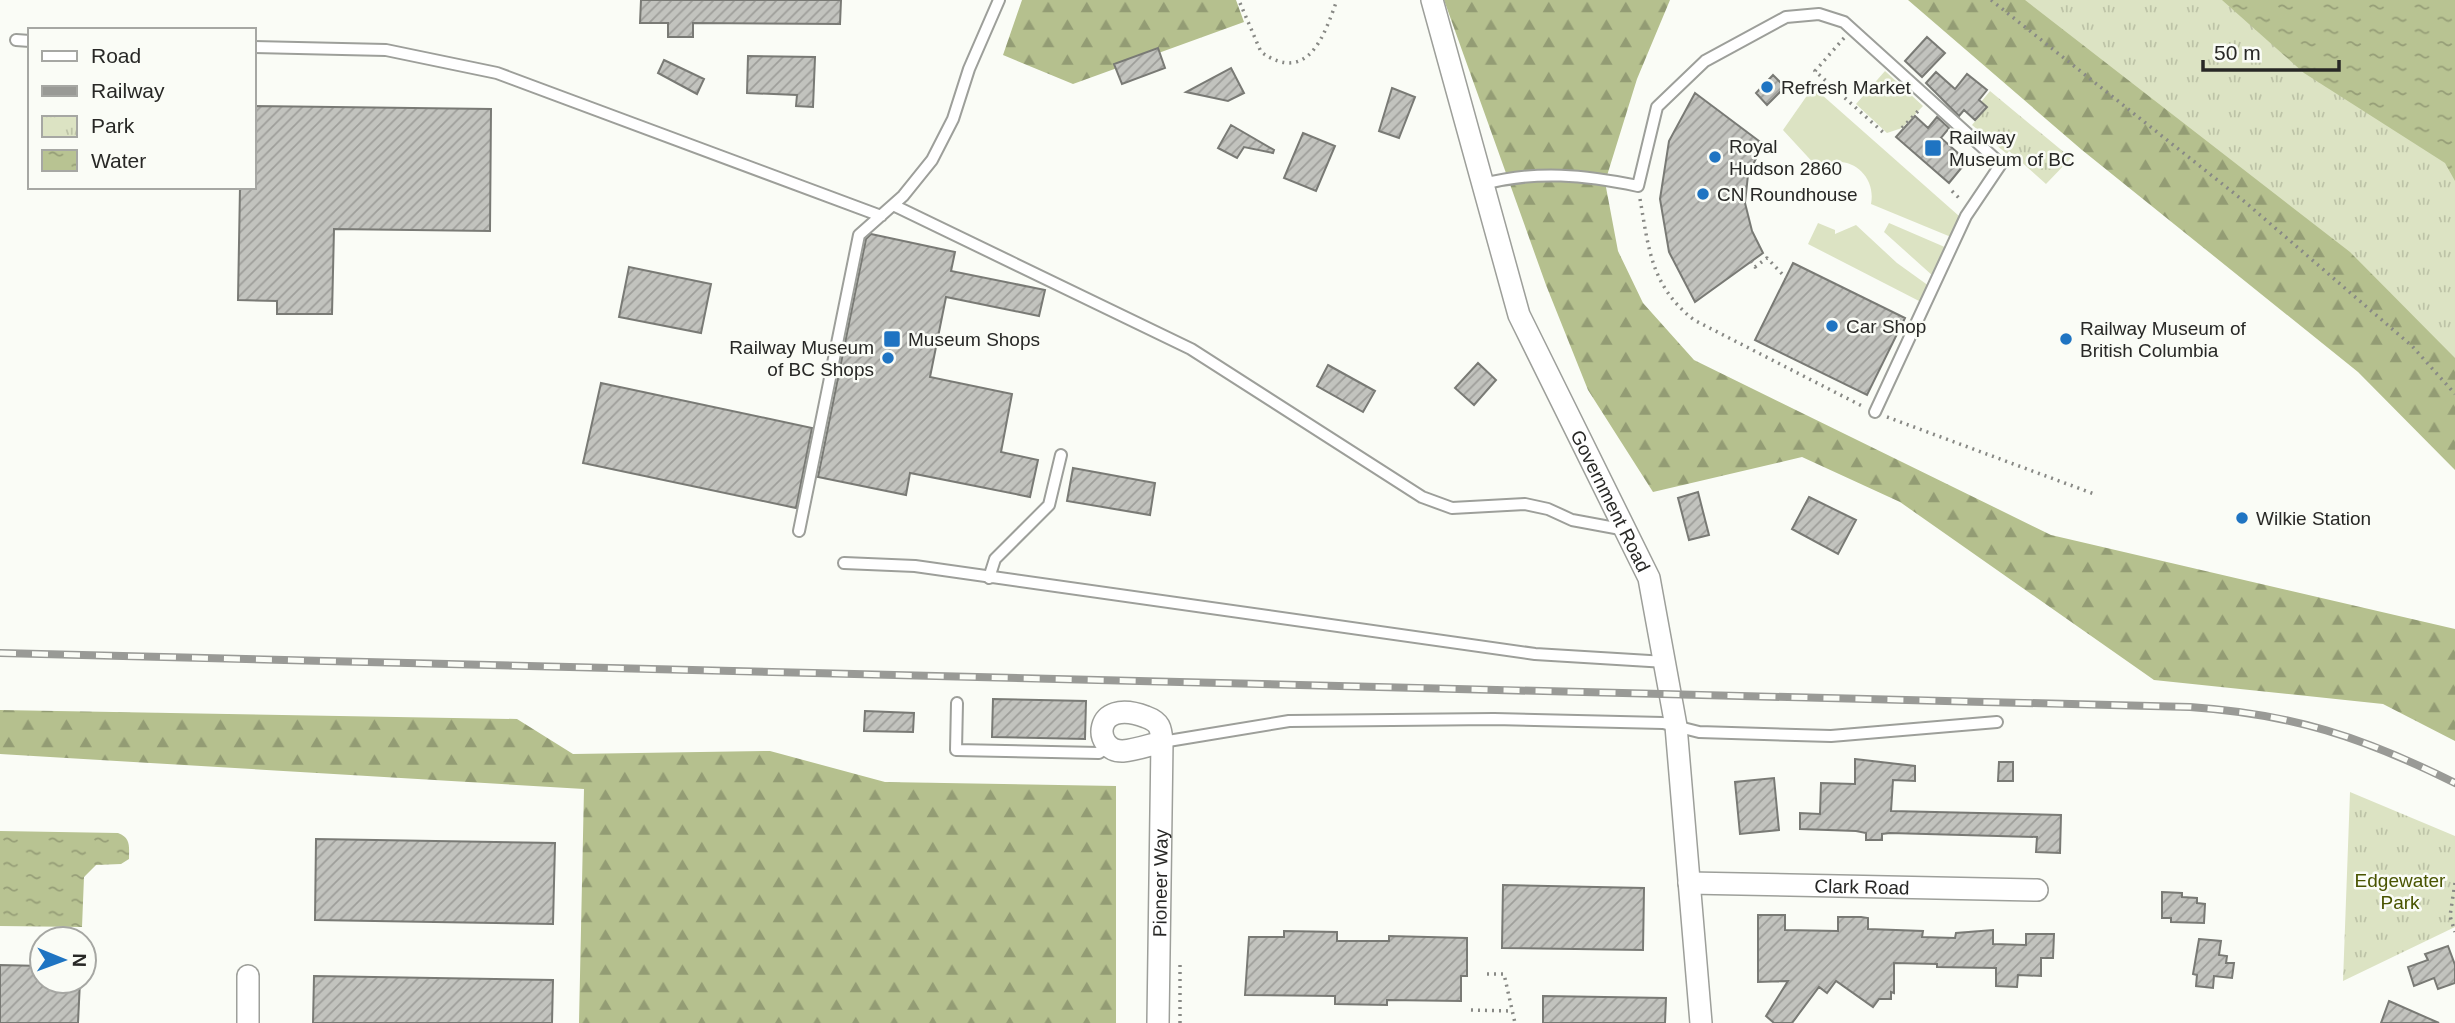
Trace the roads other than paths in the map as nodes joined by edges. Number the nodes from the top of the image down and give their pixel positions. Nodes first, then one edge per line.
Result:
1 (999, 0) edge
2 (1432, 0) edge
3 (16, 40) dead end
4 (28, 41) edge
5 (256, 47) edge
6 (1484, 184) junction
7 (894, 205) junction
8 (881, 216) junction
9 (1875, 412) road end
10 (1061, 455) dead end
11 (1626, 530) junction
12 (799, 531) dead end
13 (844, 563) dead end
14 (989, 578) junction
15 (1666, 662) junction
16 (957, 703) dead end
17 (1997, 722) dead end
18 (1676, 726) junction
19 (1161, 742) junction
20 (1108, 746) junction
21 (1689, 883) junction
22 (2037, 890) dead end
23 (248, 976) dead end
24 (248, 1023) edge
25 (1158, 1023) edge
26 (1701, 1023) edge

1 - 7 lane
2 - 6 street, Government Road
3 - 4 lane
5 - 8 lane
6 - 9 lane
6 - 11 street, Government Road
7 - 8 lane
7 - 11 lane
8 - 12 lane
10 - 14 lane
11 - 15 street, Government Road
13 - 14 lane
14 - 15 lane
15 - 18 street, Government Road
16 - 20 lane
17 - 18 lane
18 - 19 lane
18 - 21 street, Government Road
19 - 20 street
19 - 20 street
19 - 25 street, Pioneer Way
21 - 22 street, Clark Road
21 - 26 street, Government Road
23 - 24 street

